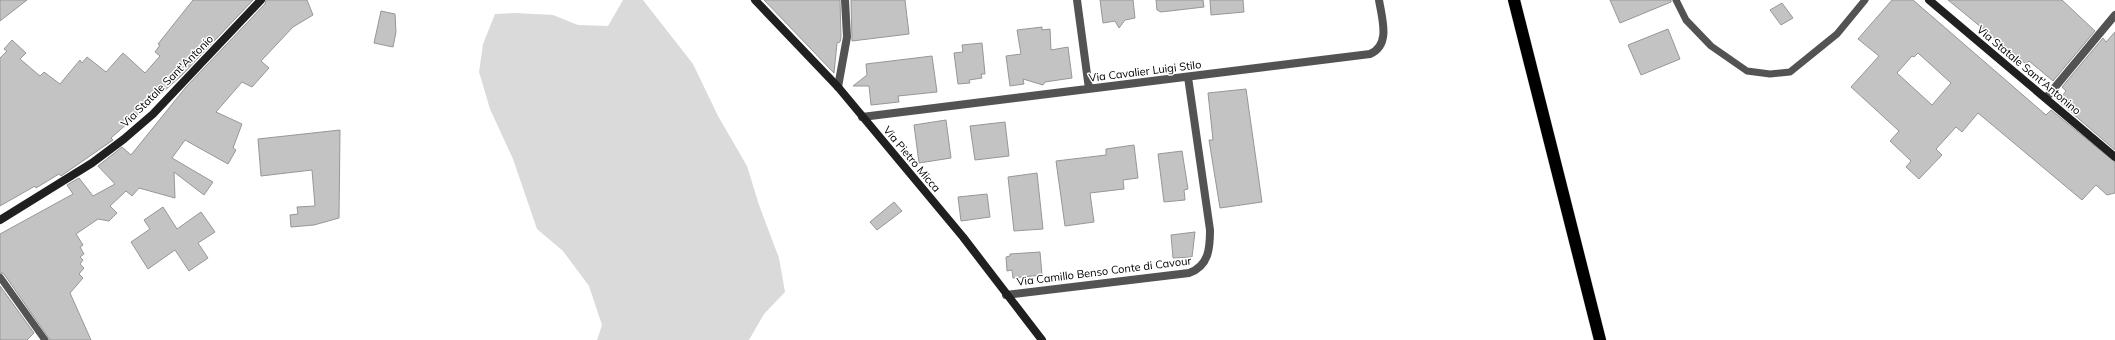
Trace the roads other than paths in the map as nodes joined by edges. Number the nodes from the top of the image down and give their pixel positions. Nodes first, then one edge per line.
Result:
1 (261, 0) edge
2 (755, 0) edge
3 (845, 0) edge
4 (1077, 0) edge
5 (1379, 0) edge
6 (1514, 0) edge
7 (1676, 0) edge
8 (1865, 0) edge
9 (1929, 0) edge
10 (2115, 15) edge
11 (1188, 77) junction
12 (838, 87) junction
13 (1089, 89) junction
14 (2046, 98) junction
15 (862, 117) junction
16 (2115, 157) edge
17 (0, 220) edge
18 (0, 277) edge
19 (1006, 295) junction
20 (45, 340) edge
21 (1042, 340) edge
22 (1600, 340) edge

1 - 17 street, Via Statale Sant'Antonio
2 - 12 street, Via Pietro Micca
3 - 12 street
4 - 13 street
5 - 11 street, Via Cavalier Luigi Stilo
6 - 22 highway
7 - 8 lane
9 - 14 street, Via Statale Sant'Antonino
10 - 14 street
11 - 13 street, Via Cavalier Luigi Stilo
11 - 19 street, Via Camillo Benso Conte di Cavour
12 - 15 street, Via Pietro Micca
13 - 15 street, Via Cavalier Luigi Stilo
14 - 16 street, Via Statale Sant'Antonino
15 - 19 street, Via Pietro Micca
18 - 20 lane
19 - 21 street, Via Pietro Micca

